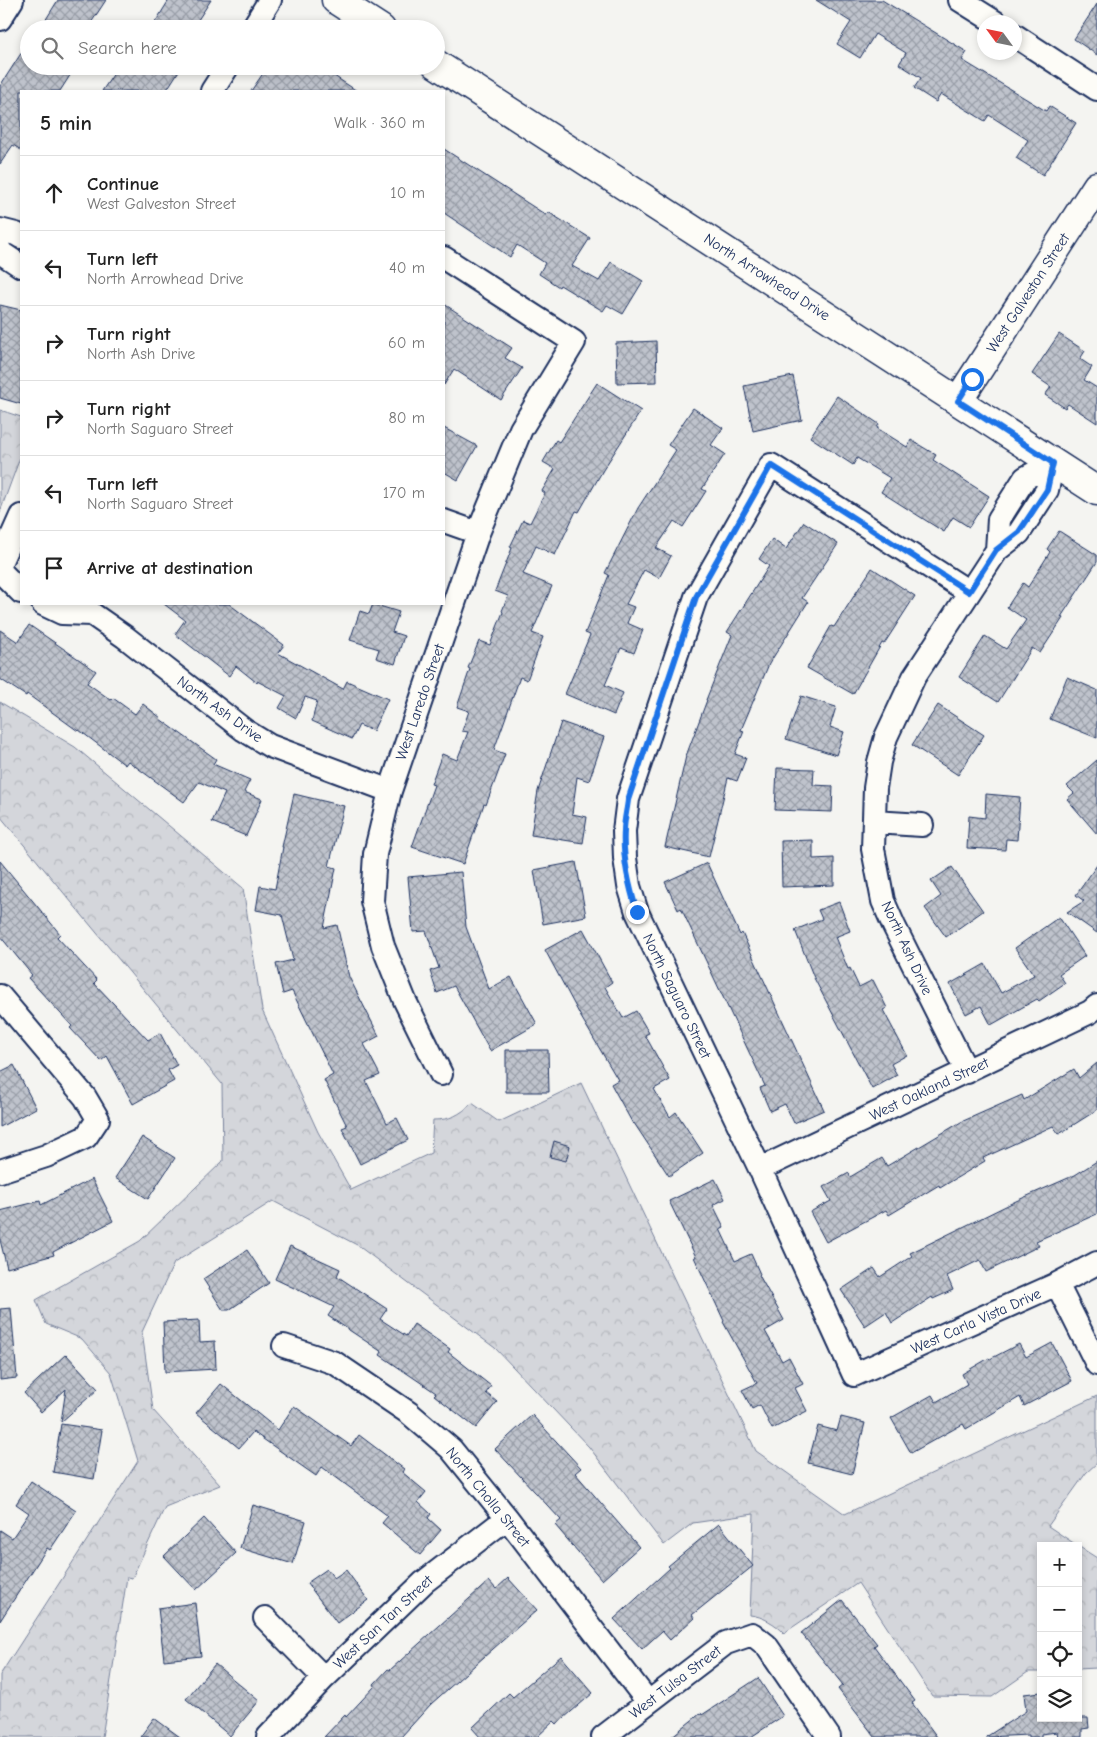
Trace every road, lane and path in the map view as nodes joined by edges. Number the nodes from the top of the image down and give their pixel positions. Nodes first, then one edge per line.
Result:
1 (12, 0) edge
2 (270, 0) edge
3 (336, 0) edge
4 (960, 0) edge
5 (984, 15) edge
6 (0, 19) edge
7 (258, 20) edge
8 (367, 20) edge
9 (1022, 40) edge
10 (445, 70) edge
11 (222, 75) edge
12 (1097, 89) edge
13 (213, 90) edge
14 (1096, 189) edge
15 (0, 230) edge
16 (20, 236) edge
17 (0, 250) edge
18 (445, 259) edge
19 (20, 265) edge
20 (958, 401) junction
21 (1053, 463) junction
22 (1097, 491) edge
23 (20, 518) edge
24 (445, 521) edge
25 (478, 533) junction
26 (0, 563) edge
27 (20, 568) edge
28 (0, 570) edge
29 (20, 591) edge
30 (969, 592) junction
31 (45, 605) edge
32 (88, 609) edge
33 (390, 791) junction
34 (874, 822) junction
35 (922, 825) dead end
36 (0, 996) edge
37 (1097, 1006) edge
38 (967, 1072) junction
39 (441, 1074) dead end
40 (760, 1169) junction
41 (0, 1171) edge
42 (1097, 1264) edge
43 (1058, 1284) junction
44 (284, 1346) dead end
45 (1097, 1364) edge
46 (854, 1375) joint
47 (507, 1518) junction
48 (265, 1618) dead end
49 (324, 1678) junction
50 (648, 1702) junction
51 (268, 1737) edge
52 (602, 1737) edge
53 (829, 1737) edge

1 - 6 street
2 - 7 street
3 - 8 street
4 - 5 street
9 - 12 street
10 - 20 street, North Arrowhead Drive
11 - 13 street
14 - 20 street, West Galveston Street
15 - 16 street
17 - 19 street
18 - 25 street, West Laredo Street
20 - 21 street, North Arrowhead Drive
21 - 22 street, North Arrowhead Drive
21 - 30 street, North Ash Drive
23 - 26 street
24 - 25 street
25 - 33 street, West Laredo Street
27 - 28 street
28 - 29 street
30 - 34 street, North Ash Drive
30 - 40 street, North Saguaro Street
31 - 32 street, North Ash Drive
32 - 33 street, North Ash Drive
33 - 39 street, West Laredo Street
34 - 35 street
34 - 38 street, North Ash Drive
36 - 41 street
37 - 38 street, West Oakland Street
38 - 40 street, West Oakland Street
40 - 46 street, North Saguaro Street
42 - 43 street, West Carla Vista Drive
43 - 45 street
43 - 46 street, West Carla Vista Drive
44 - 47 street, North Cholla Street
47 - 49 street, West San Tan Street
47 - 50 street, North Cholla Street
48 - 49 street
49 - 51 street, West San Tan Street
50 - 52 street, West Tulsa Street
50 - 53 street, West Tulsa Street

